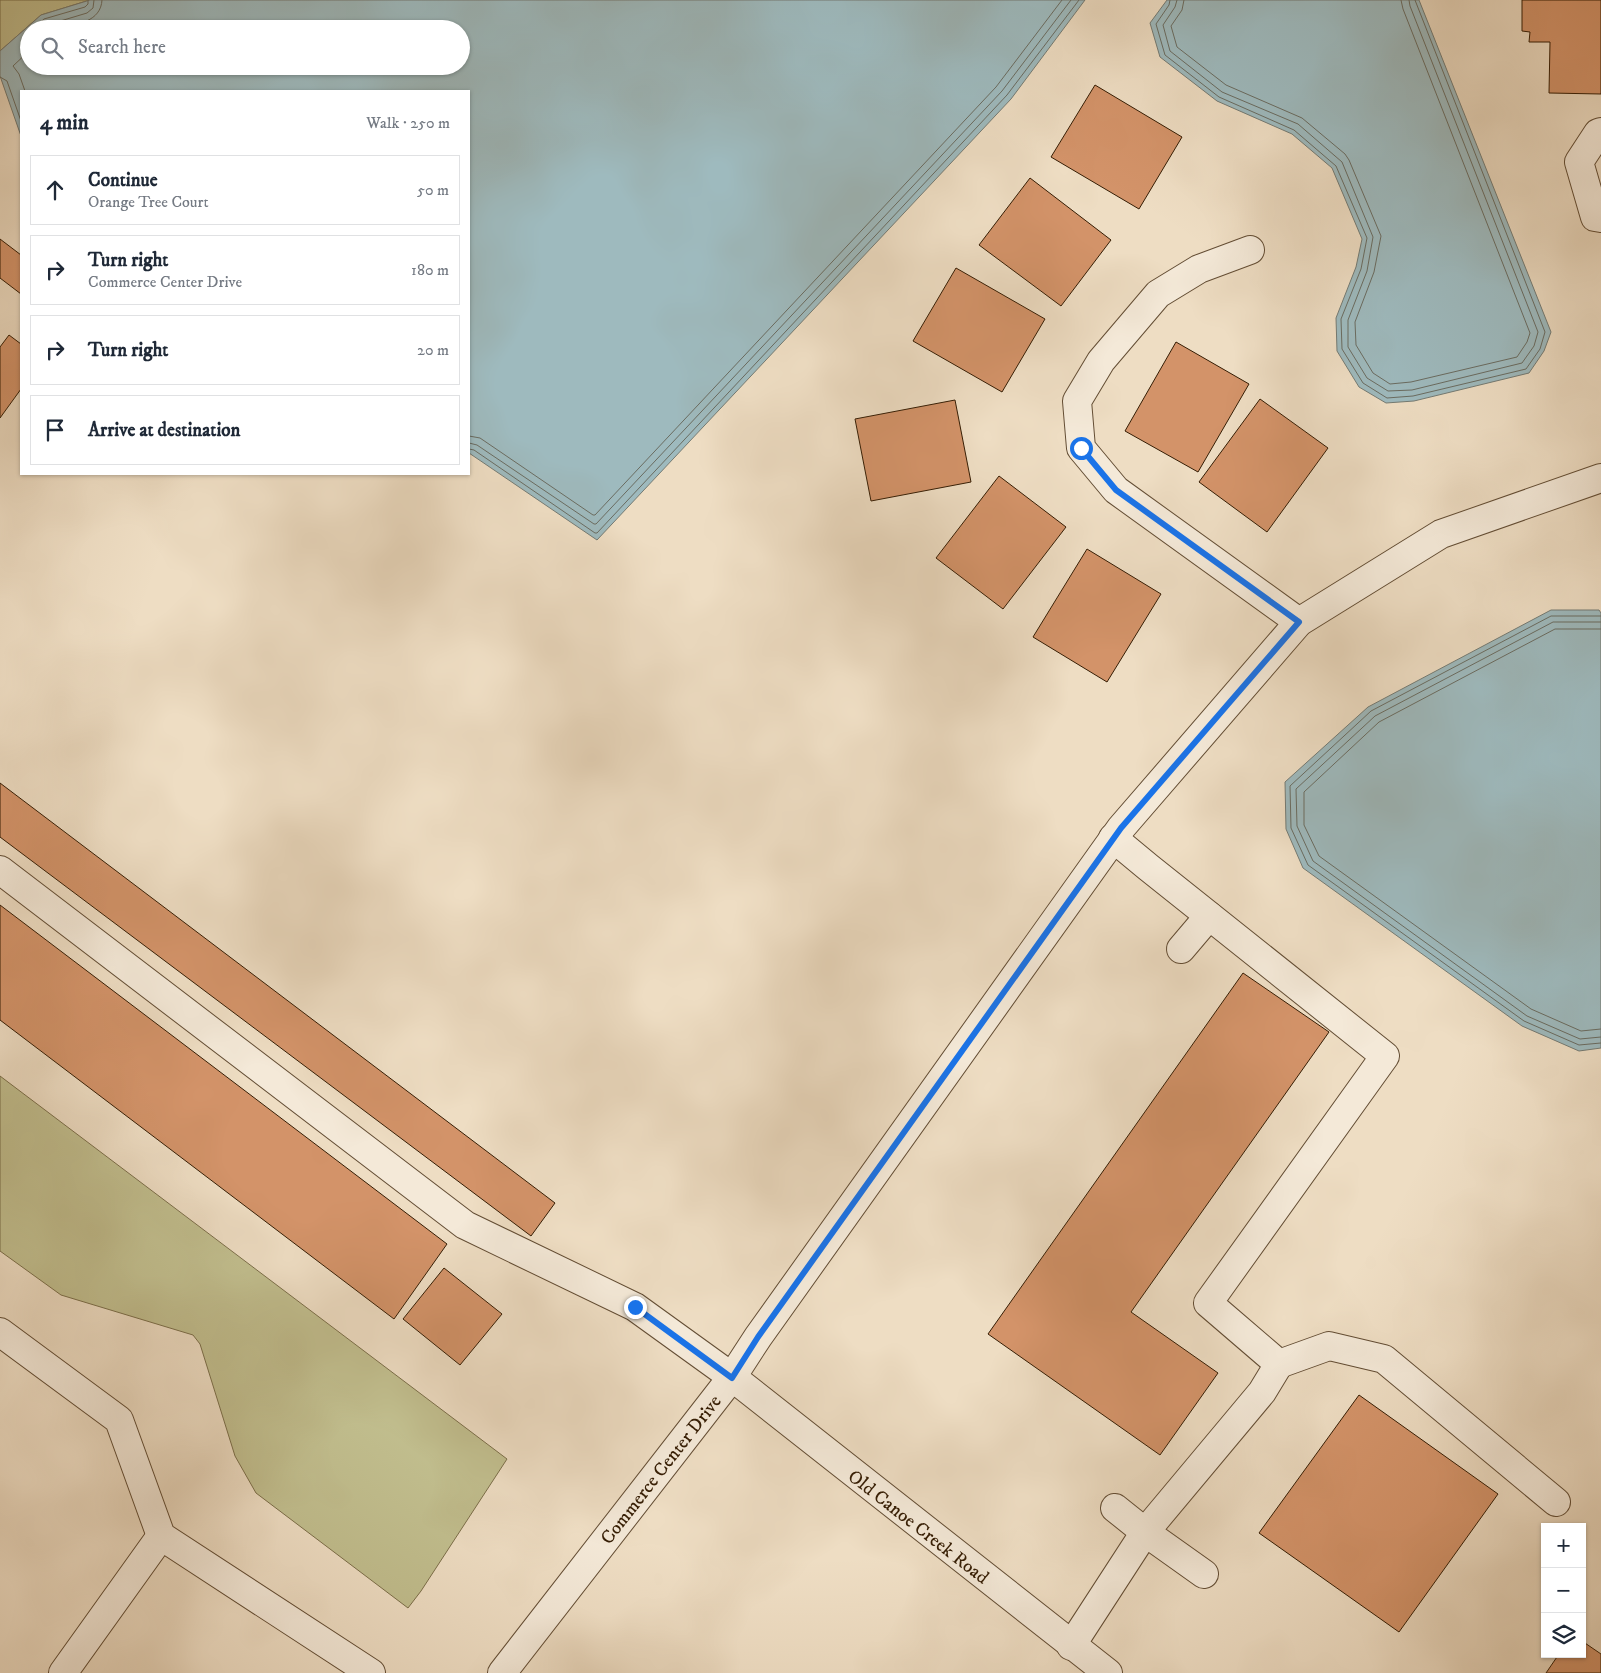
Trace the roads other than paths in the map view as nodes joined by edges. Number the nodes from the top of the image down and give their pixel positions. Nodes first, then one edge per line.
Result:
1 (1601, 132) edge
2 (1601, 218) edge
3 (1250, 250) dead end
4 (1601, 478) edge
5 (1299, 622) junction
6 (1113, 838) junction
7 (0, 870) edge
8 (1209, 916) junction
9 (1181, 949) dead end
10 (0, 1332) edge
11 (1279, 1364) junction
12 (732, 1378) junction
13 (1556, 1502) dead end
14 (1115, 1508) dead end
15 (1145, 1532) junction
16 (161, 1536) junction
17 (1204, 1574) dead end
18 (1071, 1646) junction
19 (63, 1673) edge
20 (371, 1673) edge
21 (502, 1673) edge
22 (1108, 1673) edge

1 - 2 street
3 - 5 street
4 - 5 street, Commerce Center Drive
5 - 6 street, Commerce Center Drive
6 - 8 street
6 - 12 street, Commerce Center Drive
7 - 12 street, Old Canoe Creek Road
8 - 9 street
8 - 11 street
10 - 16 street
11 - 13 street
11 - 15 street
12 - 18 street, Old Canoe Creek Road
12 - 21 street, Commerce Center Drive
14 - 15 street
15 - 17 street
15 - 18 street
16 - 19 street
16 - 20 street
18 - 22 street, Old Canoe Creek Road

